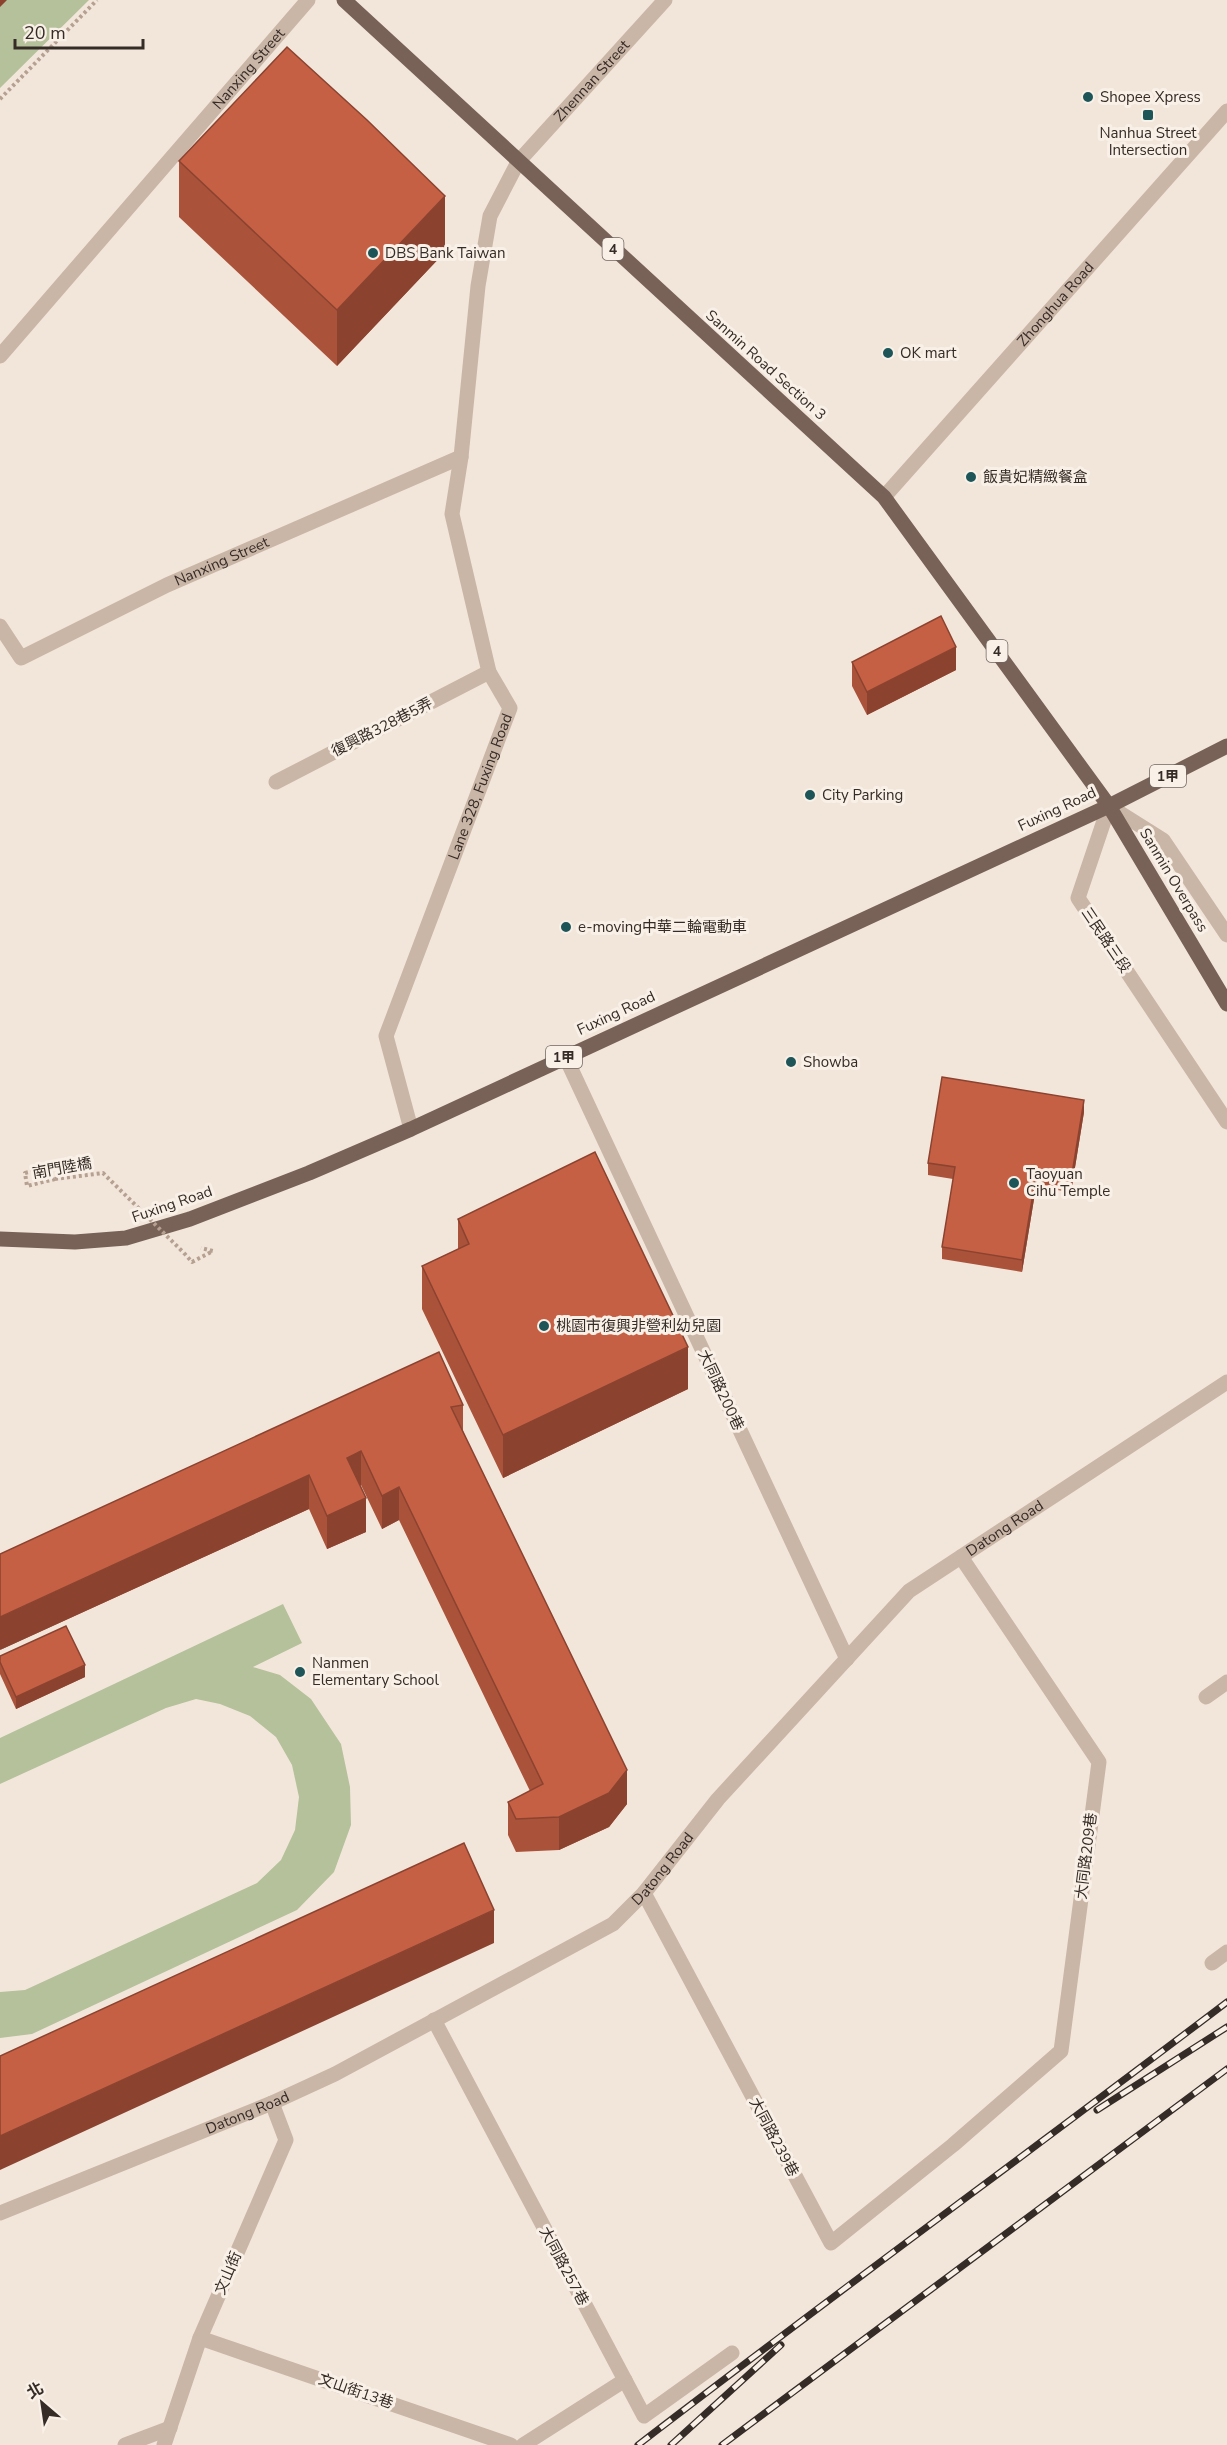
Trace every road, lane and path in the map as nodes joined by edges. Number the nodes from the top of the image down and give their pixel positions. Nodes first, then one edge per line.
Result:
1 (97, 0) edge
2 (308, 0) edge
3 (344, 0) edge
4 (665, 0) edge
5 (0, 99) edge
6 (1227, 111) edge
7 (518, 162) junction
8 (0, 356) edge
9 (461, 457) junction
10 (884, 497) junction
11 (0, 626) edge
12 (489, 672) junction
13 (1227, 747) edge
14 (276, 782) dead end
15 (1109, 806) junction
16 (1227, 935) edge
17 (1227, 1004) edge
18 (565, 1056) junction
19 (1227, 1122) edge
20 (411, 1129) junction
21 (72, 1162) dead end
22 (0, 1239) edge
23 (195, 1247) dead end
24 (1227, 1382) edge
25 (961, 1557) junction
26 (847, 1659) junction
27 (1227, 1682) edge
28 (1206, 1697) dead end
29 (644, 1893) junction
30 (1227, 1952) edge
31 (1212, 1963) dead end
32 (434, 2020) junction
33 (272, 2103) junction
34 (952, 2145) joint
35 (0, 2213) edge
36 (200, 2338) junction
37 (732, 2353) dead end
38 (625, 2380) junction
39 (170, 2428) junction
40 (125, 2445) edge
41 (164, 2445) edge
42 (512, 2445) edge
43 (523, 2445) edge

1 - 5 path
2 - 8 street, Nanxing Street
3 - 7 main road, Sanmin Road Section 3 / 4
4 - 7 street, Zhennan Street
6 - 10 street, Zhonghua Road
7 - 9 street, Lane 328, Fuxing Road
7 - 10 main road, Sanmin Road Section 3 / 4
9 - 11 street, Nanxing Street
9 - 12 street, Lane 328, Fuxing Road
10 - 15 main road, Sanmin Road Section 3 / 4
12 - 14 street, 復興路328巷5弄
12 - 20 street, Lane 328, Fuxing Road
13 - 15 main road, Fuxing Road / 1甲
15 - 16 street
15 - 17 main road, Sanmin Overpass / 4
15 - 18 main road, Fuxing Road / 1甲
15 - 19 street, 三民路三段
18 - 20 main road, Fuxing Road / 1甲
18 - 26 street, 大同路200巷
20 - 22 main road, Fuxing Road / 1甲
21 - 23 path, 南門陸橋, bridge
24 - 25 street, Datong Road
25 - 26 street, Datong Road
25 - 34 street, 大同路209巷
26 - 29 street, Datong Road
27 - 28 street
29 - 32 street, Datong Road
29 - 34 street, 大同路239巷
30 - 31 street
32 - 33 street, Datong Road
32 - 38 street, 大同路257巷
33 - 35 street, Datong Road
33 - 36 street, 文山街
36 - 39 street, 文山街
36 - 42 street, 文山街13巷
37 - 38 street, 大同路257巷
38 - 43 street
39 - 40 street
39 - 41 street, 文山街

